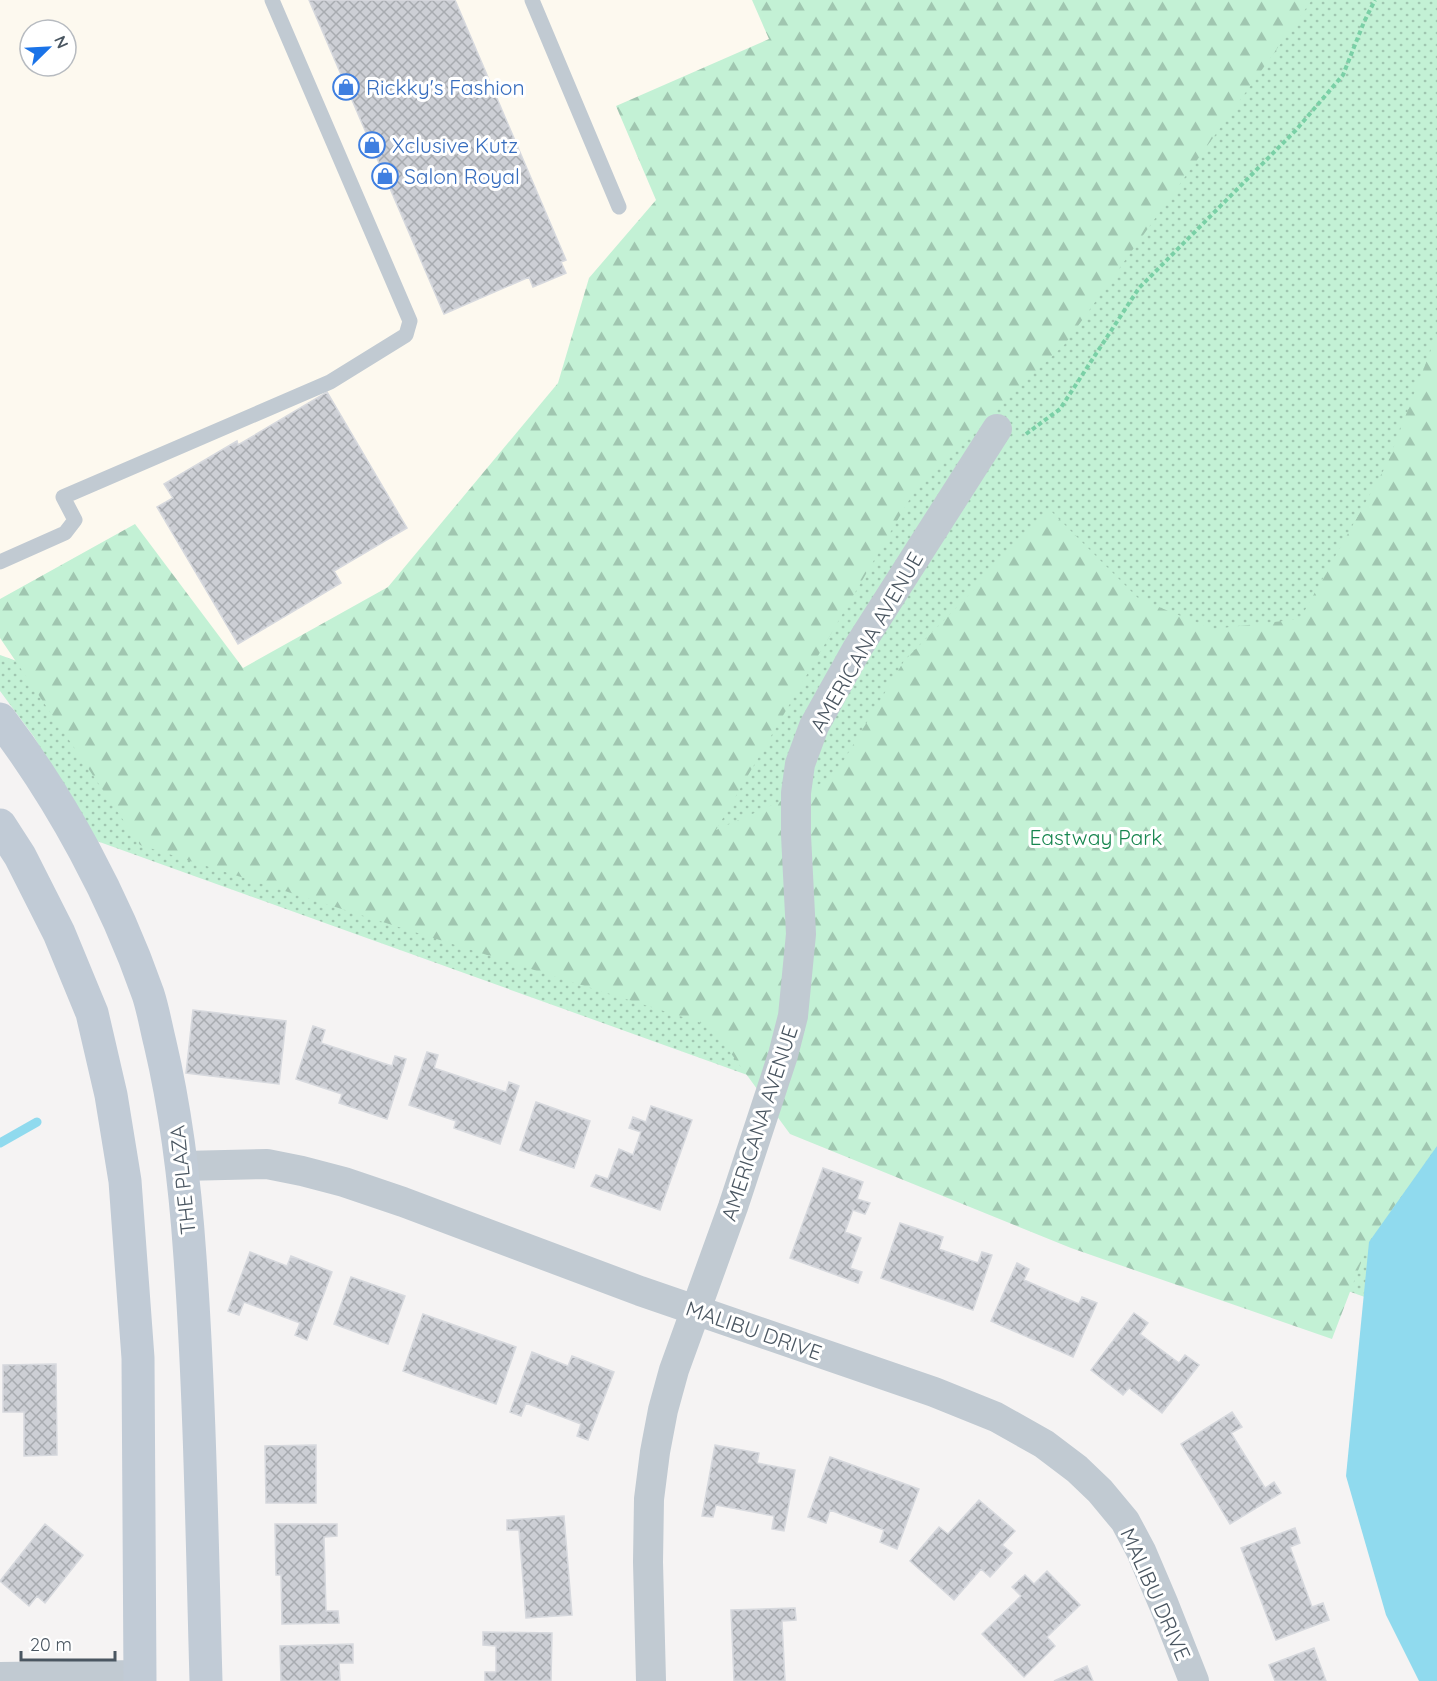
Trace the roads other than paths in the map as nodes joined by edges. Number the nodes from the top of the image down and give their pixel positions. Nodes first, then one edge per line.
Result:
1 (272, 0) edge
2 (532, 0) edge
3 (619, 207) dead end
4 (997, 429) road end
5 (0, 562) edge
6 (0, 719) edge
7 (0, 825) edge
8 (183, 1166) junction
9 (696, 1310) junction
10 (0, 1677) edge
11 (140, 1678) edge
12 (206, 1681) edge
13 (651, 1681) edge
14 (1194, 1681) edge

1 - 5 lane
2 - 3 lane
4 - 9 street, AMERICANA AVENUE
6 - 8 main road, THE PLAZA
7 - 11 main road
8 - 9 street, MALIBU DRIVE
8 - 12 main road, THE PLAZA
9 - 13 street, AMERICANA AVENUE
9 - 14 street, MALIBU DRIVE
10 - 11 street

